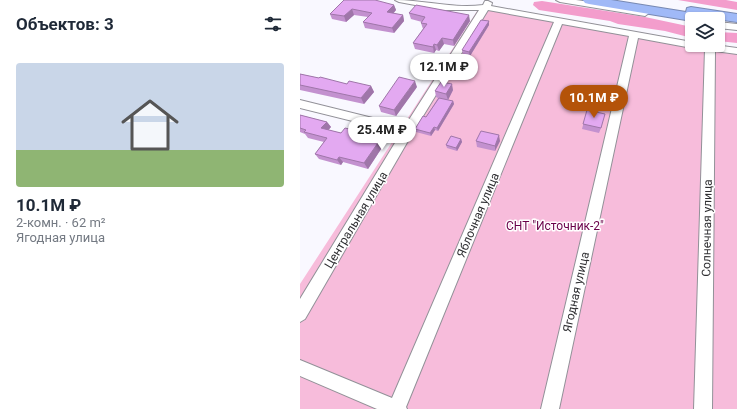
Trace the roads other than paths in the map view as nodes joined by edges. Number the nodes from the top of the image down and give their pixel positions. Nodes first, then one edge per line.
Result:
1 (399, 0) edge
2 (560, 0) edge
3 (588, 0) edge
4 (623, 0) edge
5 (489, 3) edge
6 (685, 16) edge
7 (737, 18) edge
8 (685, 19) edge
9 (559, 21) junction
10 (725, 23) edge
11 (725, 25) edge
12 (737, 26) edge
13 (634, 35) junction
14 (685, 44) edge
15 (725, 50) edge
16 (737, 51) edge
17 (710, 52) edge
18 (300, 104) edge
19 (408, 131) junction
20 (300, 314) edge
21 (300, 368) edge
22 (397, 409) edge
23 (550, 409) edge
24 (703, 409) edge

1 - 5 street
2 - 8 street
3 - 6 highway
4 - 7 highway
5 - 9 street
5 - 19 street, Центральная улица
9 - 13 street
9 - 22 street, Яблочная улица
10 - 12 highway
11 - 12 street
13 - 14 street
13 - 23 street, Ягодная улица
15 - 16 street
17 - 24 street, Солнечная улица
18 - 19 street
19 - 20 street, Центральная улица
21 - 22 street

